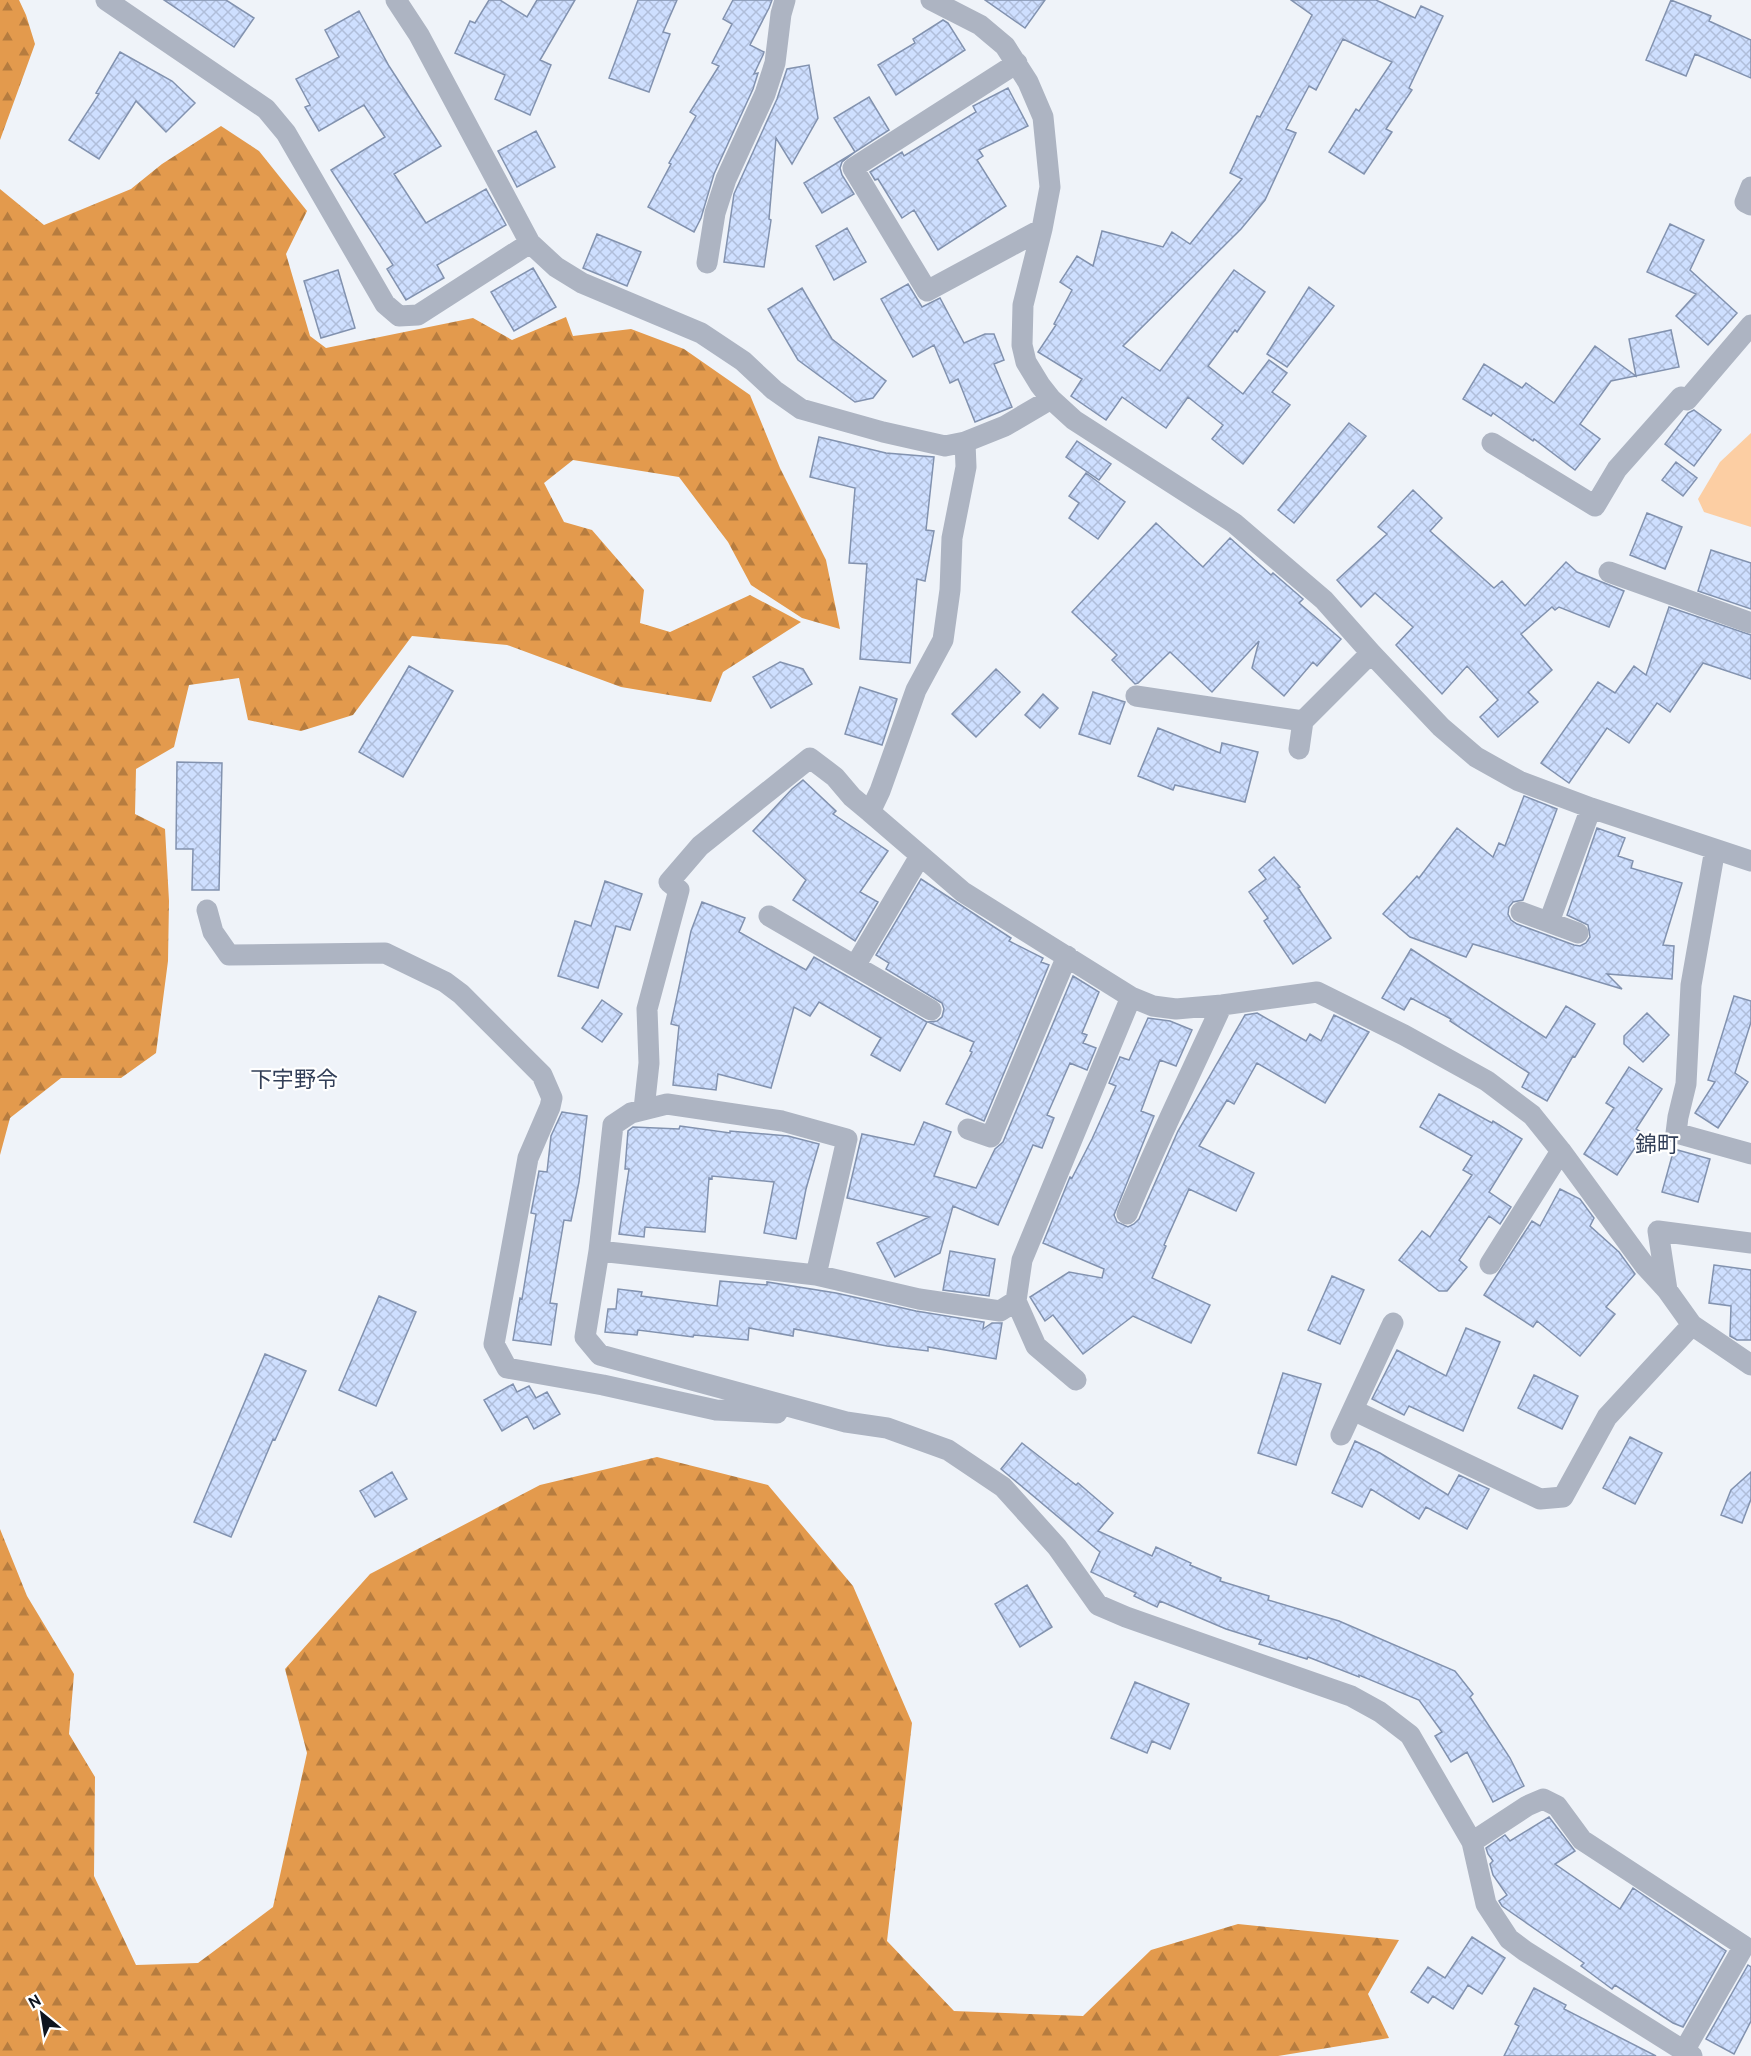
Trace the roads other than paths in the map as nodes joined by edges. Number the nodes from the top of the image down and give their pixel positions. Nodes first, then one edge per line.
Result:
1 (396, 0) edge
2 (785, 0) edge
3 (931, 0) edge
4 (108, 1) edge
5 (1017, 63) junction
6 (1751, 187) edge
7 (1751, 205) edge
8 (1042, 229) junction
9 (530, 243) junction
10 (707, 263) dead end
11 (1751, 325) edge
12 (1051, 399) junction
13 (965, 442) junction
14 (1492, 443) dead end
15 (1609, 572) dead end
16 (1751, 623) edge
17 (1371, 653) junction
18 (1136, 696) dead end
19 (1303, 721) junction
20 (1299, 749) dead end
21 (1591, 808) junction
22 (870, 812) junction
23 (1714, 849) junction
24 (920, 856) junction
25 (1751, 861) edge
26 (207, 910) dead end
27 (1521, 912) dead end
28 (770, 916) dead end
29 (1549, 922) junction
30 (1578, 933) dead end
31 (1067, 956) junction
32 (855, 966) junction
33 (1131, 996) junction
34 (1222, 1005) junction
35 (931, 1010) dead end
36 (644, 1109) junction
37 (968, 1129) dead end
38 (1561, 1151) junction
39 (1751, 1154) edge
40 (1127, 1214) dead end
41 (1751, 1243) edge
42 (599, 1251) junction
43 (1490, 1264) dead end
44 (816, 1275) junction
45 (1667, 1290) junction
46 (1016, 1301) junction
47 (1393, 1323) dead end
48 (1692, 1325) junction
49 (1751, 1365) edge
50 (1076, 1380) dead end
51 (1353, 1410) junction
52 (846, 1422) junction
53 (1341, 1435) dead end
54 (1472, 1842) junction
55 (1688, 2053) edge

1 - 9 street
2 - 10 street
3 - 5 street
4 - 9 street
5 - 8 street
5 - 8 street
6 - 7 street
8 - 12 street
9 - 13 street
11 - 14 street
12 - 13 street
12 - 17 street
13 - 22 street
15 - 16 street
17 - 19 street
17 - 21 street
18 - 19 street
19 - 20 street
21 - 23 street
21 - 29 street
22 - 24 street
22 - 36 street
23 - 25 street
23 - 39 street
24 - 31 street
24 - 32 street
26 - 52 street
27 - 29 street
28 - 32 street
29 - 30 street
31 - 33 street
31 - 37 street
32 - 35 street
33 - 34 street
33 - 46 street
34 - 38 street
34 - 40 street
36 - 42 street
36 - 44 street
38 - 43 street
38 - 45 street
41 - 45 street
42 - 44 street
42 - 52 street
44 - 46 street
45 - 48 street
46 - 50 street
47 - 51 street
48 - 49 street
48 - 51 street
51 - 53 street
52 - 54 street
54 - 55 street
54 - 55 street

